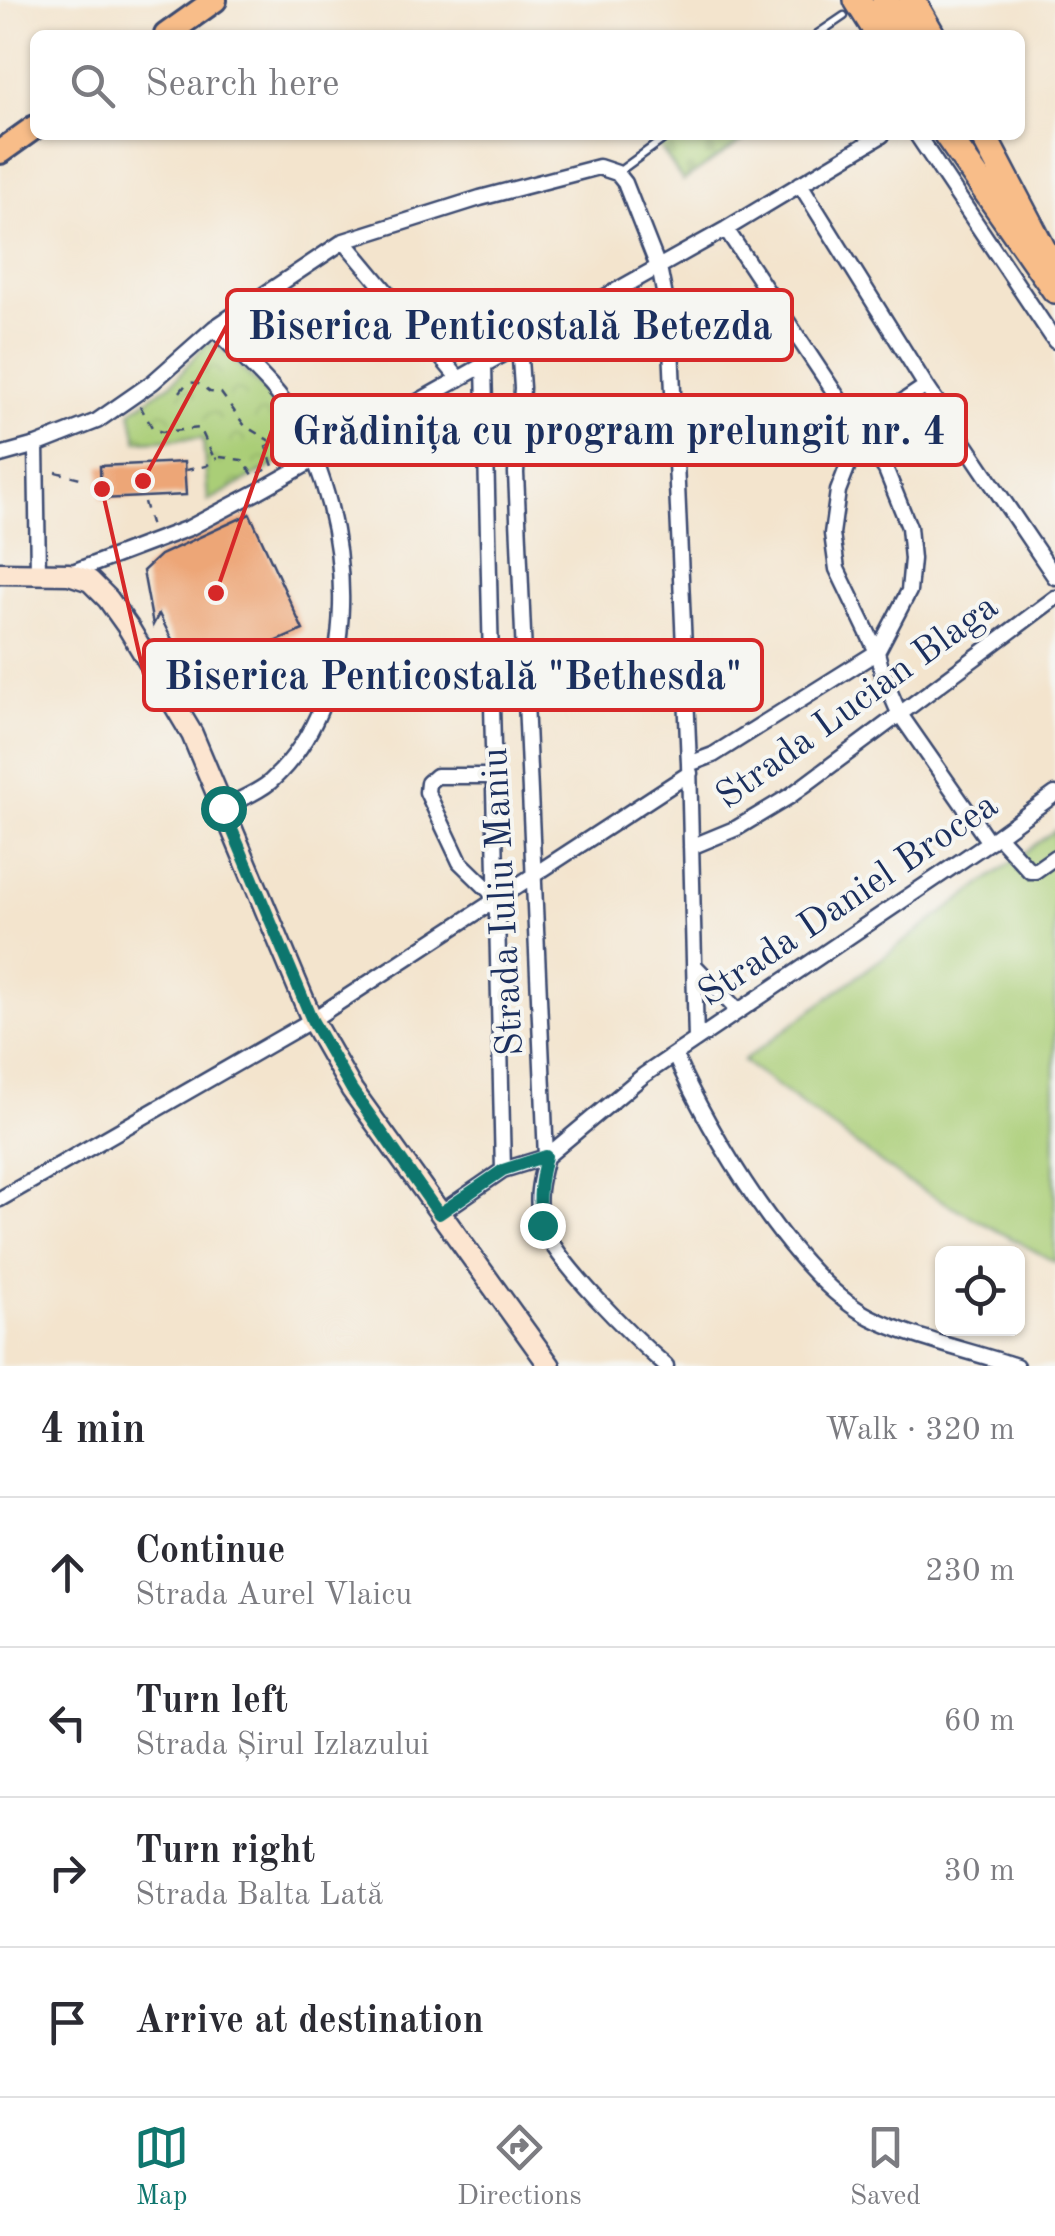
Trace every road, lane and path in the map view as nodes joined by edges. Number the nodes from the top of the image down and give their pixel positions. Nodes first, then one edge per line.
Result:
1 (215, 0) edge
2 (885, 0) edge
3 (912, 0) edge
4 (851, 8) edge
5 (173, 30) edge
6 (822, 30) edge
7 (874, 30) edge
8 (903, 30) edge
9 (929, 30) edge
10 (30, 131) edge
11 (662, 140) edge
12 (874, 140) edge
13 (920, 140) edge
14 (951, 140) edge
15 (969, 140) edge
16 (986, 140) edge
17 (0, 152) edge
18 (617, 173) junction
19 (800, 184) junction
20 (726, 229) junction
21 (344, 241) junction
22 (657, 267) junction
23 (1055, 272) edge
24 (1055, 286) edge
25 (214, 328) junction
26 (1055, 341) edge
27 (518, 344) junction
28 (484, 365) junction
29 (459, 379) junction
30 (926, 386) junction
31 (180, 392) dead end
32 (138, 400) dead end
33 (293, 428) dead end
34 (862, 429) junction
35 (272, 441) junction
36 (36, 445) junction
37 (0, 455) edge
38 (217, 458) junction
39 (315, 458) junction
40 (186, 470) dead end
41 (56, 472) dead end
42 (84, 479) dead end
43 (144, 502) dead end
44 (152, 529) dead end
45 (38, 573) junction
46 (0, 574) edge
47 (69, 574) junction
48 (1055, 578) edge
49 (1055, 598) edge
50 (877, 652) junction
51 (899, 712) junction
52 (690, 769) junction
53 (495, 776) junction
54 (1055, 794) edge
55 (223, 808) junction
56 (994, 839) junction
57 (691, 847) junction
58 (1055, 857) edge
59 (531, 877) junction
60 (498, 899) junction
61 (696, 966) junction
62 (738, 1012) junction
63 (312, 1020) junction
64 (696, 1040) junction
65 (675, 1056) junction
66 (546, 1156) junction
67 (503, 1170) junction
68 (0, 1199) edge
69 (439, 1214) junction
70 (550, 1366) edge
71 (666, 1366) edge
72 (1016, 1366) edge

1 - 5 main road
2 - 8 highway
3 - 9 highway
4 - 6 lane
4 - 7 highway
10 - 17 main road
11 - 18 lane
12 - 19 street
13 - 26 street
14 - 24 highway
15 - 24 highway
16 - 23 highway
18 - 21 street
18 - 22 street
19 - 20 street
19 - 30 street
20 - 22 street
20 - 34 street
21 - 25 street
21 - 29 street
22 - 27 street
22 - 52 street
25 - 36 street
25 - 39 street
27 - 28 street
27 - 59 street, Strada Iuliu Maniu
28 - 29 street
28 - 53 street, Strada Iuliu Maniu
29 - 39 street
30 - 34 street
30 - 48 street
31 - 35 path
32 - 38 path
33 - 35 path
34 - 50 street
34 - 50 street
35 - 38 path
36 - 37 street
36 - 45 street
38 - 40 path
39 - 47 street
39 - 55 street
41 - 42 path
43 - 44 path
45 - 46 street
45 - 47 street
47 - 55 street
49 - 51 street, Strada Lucian Blaga
50 - 51 street
50 - 52 street
51 - 56 street
51 - 57 street, Strada Lucian Blaga
52 - 57 street
52 - 59 street
53 - 60 street, Strada Iuliu Maniu
53 - 60 street
54 - 56 street, Strada Daniel Brocea
55 - 63 street
56 - 58 street
56 - 62 street, Strada Daniel Brocea
57 - 61 street
59 - 60 street
59 - 66 street, Strada Iuliu Maniu
60 - 63 street
60 - 67 street, Strada Iuliu Maniu
61 - 62 street
61 - 64 street
62 - 64 street, Strada Daniel Brocea
63 - 68 street
63 - 69 street
64 - 65 street, Strada Daniel Brocea
65 - 66 street, Strada Daniel Brocea
65 - 72 street
66 - 67 street
66 - 71 street, Strada Iuliu Maniu
67 - 69 street
69 - 70 street

